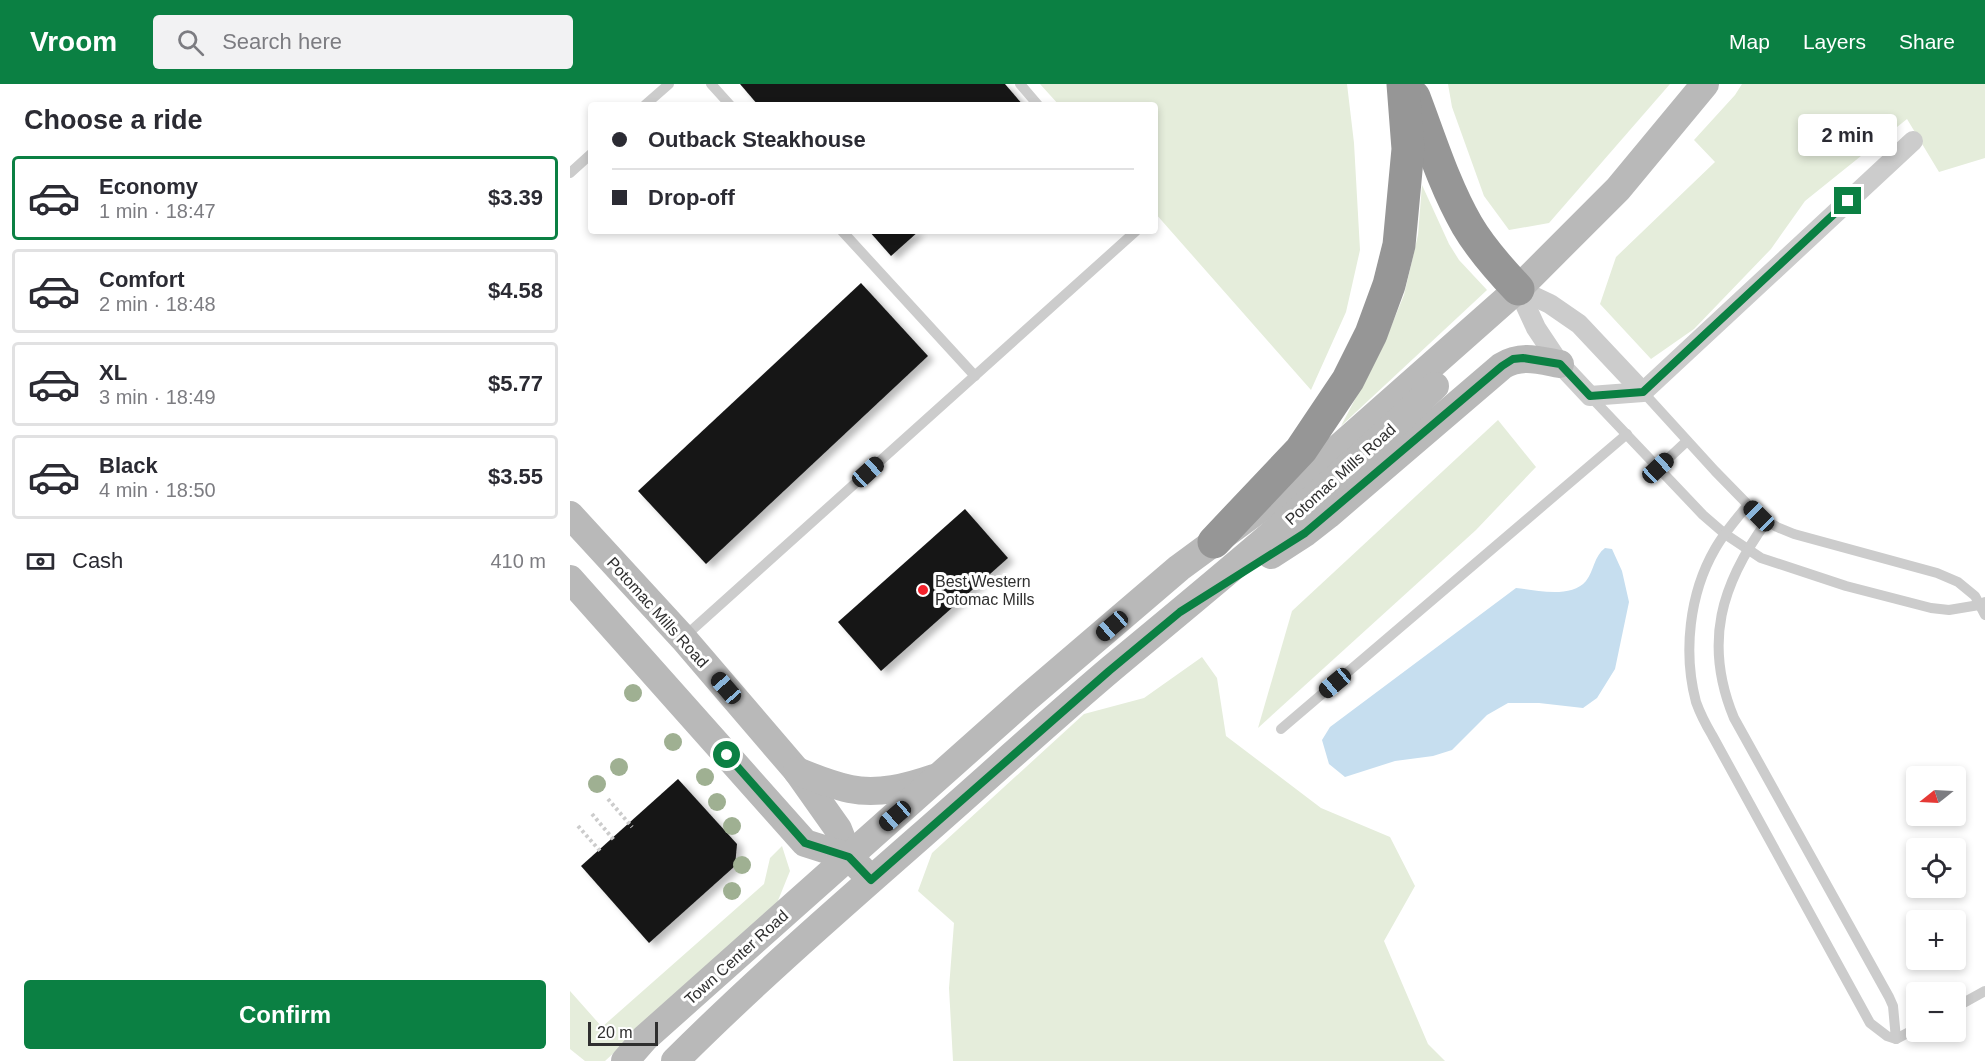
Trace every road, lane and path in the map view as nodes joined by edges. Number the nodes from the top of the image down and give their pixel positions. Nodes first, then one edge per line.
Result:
1 (669, 84) edge
2 (711, 84) edge
3 (1020, 84) edge
4 (1403, 84) edge
5 (1409, 84) edge
6 (1705, 84) edge
7 (648, 102) edge
8 (727, 102) edge
9 (1035, 102) edge
10 (1913, 141) dead end
11 (588, 157) edge
12 (570, 173) edge
13 (845, 234) edge
14 (1133, 234) edge
15 (1518, 290) junction
16 (1560, 364) junction
17 (975, 376) junction
18 (1643, 392) junction
19 (1590, 396) junction
20 (1626, 434) junction
21 (1687, 441) junction
22 (1658, 468) junction
23 (1748, 505) junction
24 (570, 515) edge
25 (1767, 521) junction
26 (1725, 534) junction
27 (1214, 542) junction
28 (1746, 549) junction
29 (570, 579) edge
30 (1982, 603) edge
31 (1180, 612) junction
32 (1985, 615) edge
33 (683, 638) junction
34 (1281, 729) dead end
35 (797, 771) junction
36 (941, 775) junction
37 (608, 799) dead end
38 (592, 814) dead end
39 (578, 826) dead end
40 (632, 827) dead end
41 (614, 840) dead end
42 (601, 852) dead end
43 (849, 857) junction
44 (871, 880) junction
45 (1985, 991) edge
46 (1966, 1001) edge
47 (1906, 1034) edge
48 (1896, 1039) junction
49 (625, 1061) edge
50 (675, 1061) edge

1 - 7 lane
2 - 8 lane
3 - 9 lane
4 - 27 highway
5 - 15 highway
6 - 15 street, Potomac Mills Road
10 - 18 street
11 - 12 lane
13 - 17 lane
14 - 17 lane
15 - 16 street
15 - 18 street
15 - 27 street, Potomac Mills Road
15 - 31 street, Potomac Mills Road
16 - 19 street
16 - 31 street
17 - 33 lane
18 - 19 street
18 - 21 lane
19 - 20 lane
20 - 22 lane
20 - 34 lane
21 - 22 lane
21 - 23 lane
22 - 26 lane
23 - 25 lane
23 - 26 lane
24 - 33 street, Potomac Mills Road
25 - 28 lane
25 - 30 lane
26 - 28 lane
26 - 48 lane
27 - 36 street, Potomac Mills Road
28 - 30 lane
28 - 48 lane
29 - 43 street, Potomac Mills Road
30 - 32 lane
31 - 44 street, Potomac Mills Road
33 - 35 street, Potomac Mills Road
35 - 36 street
35 - 43 street, Potomac Mills Road
36 - 43 street, Potomac Mills Road
37 - 40 path
38 - 41 path
39 - 42 path
43 - 44 street, Potomac Mills Road
43 - 49 street, Town Center Road
44 - 50 street, Town Center Road
45 - 46 lane
47 - 48 lane

